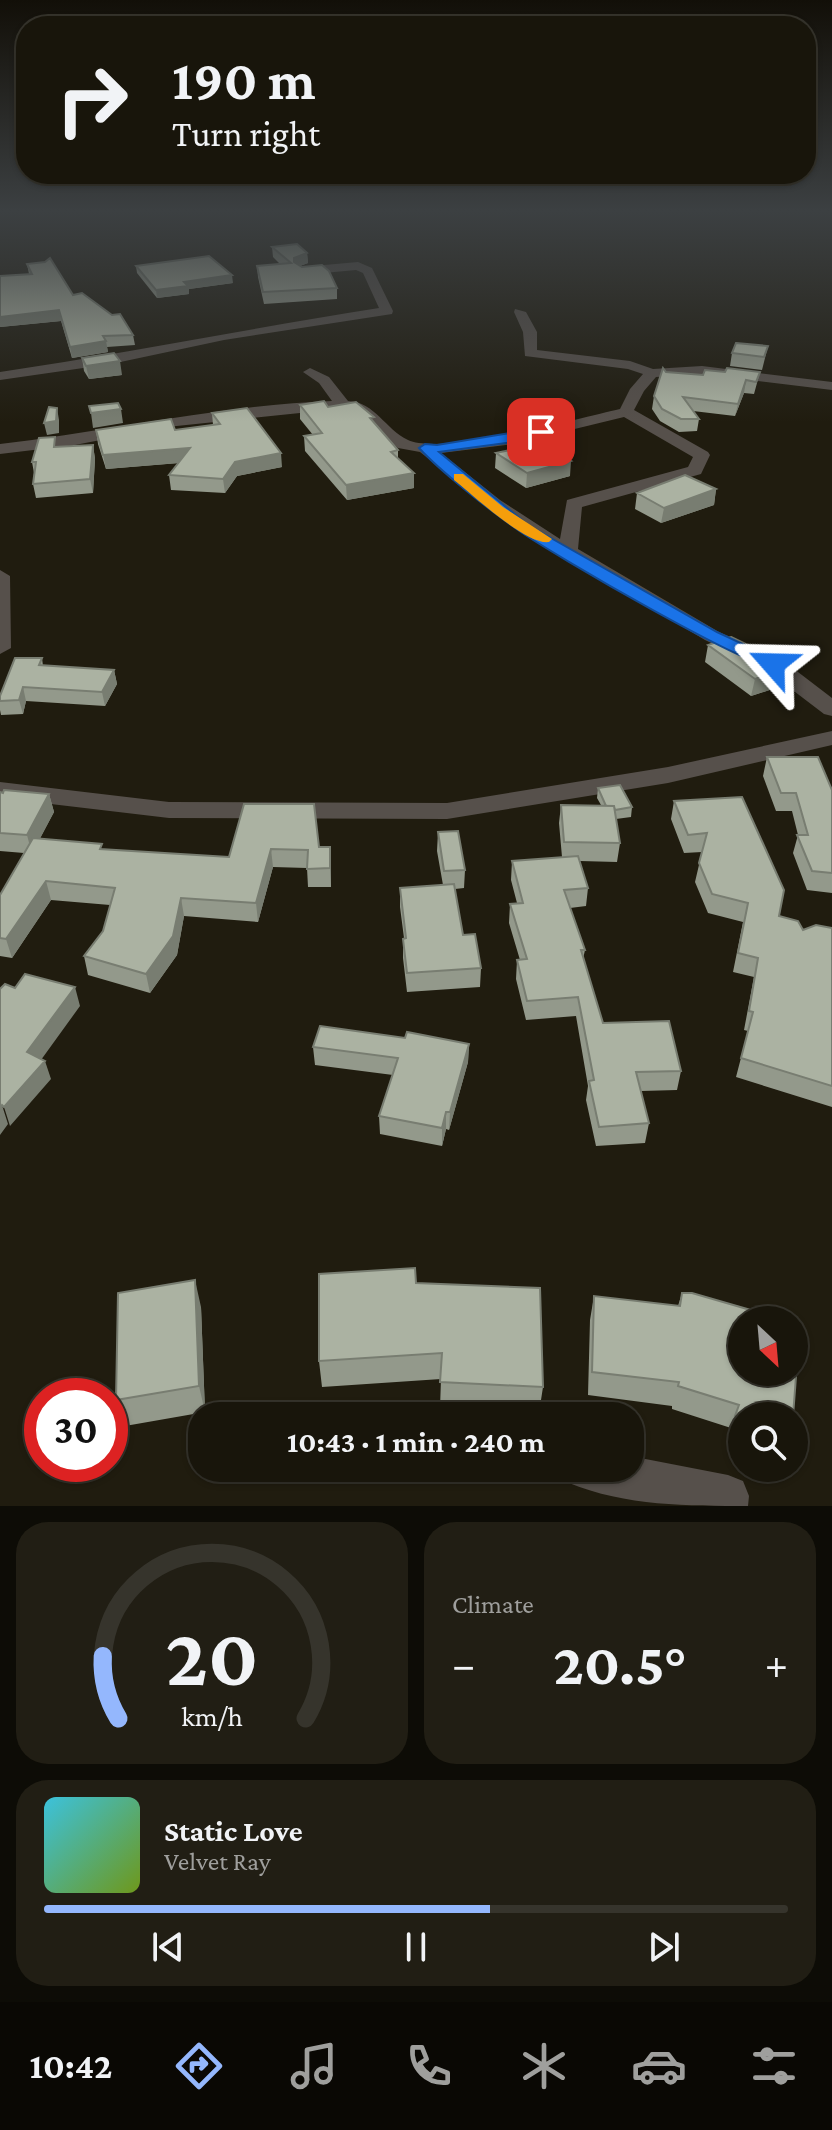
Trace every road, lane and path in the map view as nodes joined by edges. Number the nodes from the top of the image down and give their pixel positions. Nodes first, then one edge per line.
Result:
1 (373, 281) edge
2 (520, 312) dead end
3 (310, 372) dead end
4 (652, 373) junction
5 (0, 376) edge
6 (832, 386) edge
7 (344, 406) junction
8 (626, 412) junction
9 (425, 448) junction
10 (0, 449) edge
11 (568, 551) junction
12 (0, 576) edge
13 (0, 648) edge
14 (832, 709) edge
15 (832, 738) edge
16 (0, 790) edge
17 (644, 1480) edge
18 (727, 1506) edge

1 - 5 street
2 - 4 street
3 - 7 street
4 - 6 street
4 - 8 street
7 - 9 street
7 - 10 street
8 - 9 street
8 - 11 street
9 - 11 street
11 - 14 street
12 - 13 street
15 - 16 street
17 - 18 street

